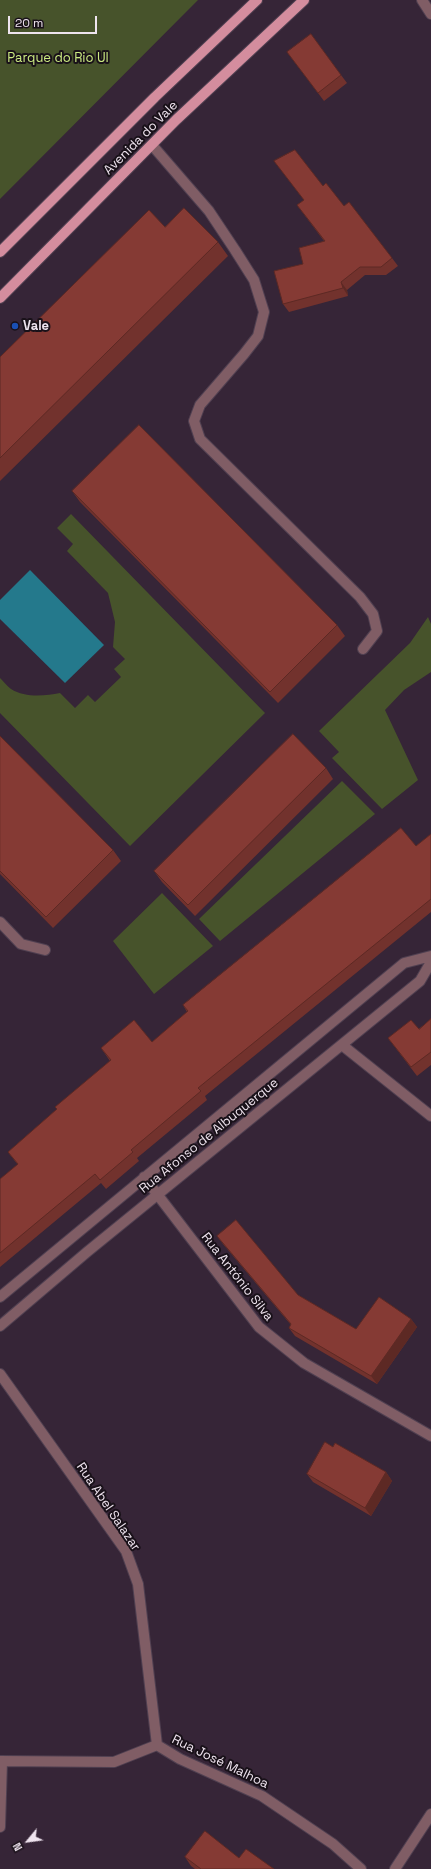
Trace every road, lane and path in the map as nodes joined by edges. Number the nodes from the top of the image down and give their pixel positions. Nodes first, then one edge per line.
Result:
1 (257, 0) edge
2 (304, 0) edge
3 (422, 0) edge
4 (431, 14) edge
5 (152, 145) junction
6 (0, 252) edge
7 (0, 298) edge
8 (363, 649) dead end
9 (0, 922) edge
10 (45, 950) dead end
11 (431, 956) edge
12 (431, 962) edge
13 (342, 1045) junction
14 (431, 1116) edge
15 (144, 1177) junction
16 (157, 1195) junction
17 (0, 1297) edge
18 (0, 1326) edge
19 (0, 1374) edge
20 (431, 1436) edge
21 (157, 1745) junction
22 (1, 1761) edge
23 (431, 1814) edge
24 (0, 1827) edge
25 (361, 1869) edge
26 (395, 1869) edge

1 - 6 main road, Avenida do Vale
2 - 5 main road, Avenida do Vale
3 - 4 street
5 - 7 main road, Avenida do Vale
5 - 8 street
9 - 10 street
11 - 15 street, Rua Afonso de Albuquerque
12 - 13 street, Rua Afonso de Albuquerque
13 - 14 street
13 - 16 street, Rua Afonso de Albuquerque
15 - 16 street, Rua António Silva
15 - 17 street, Rua Afonso de Albuquerque
16 - 18 street, Rua Afonso de Albuquerque
16 - 20 street, Rua António Silva
19 - 21 street, Rua Abel Salazar
21 - 22 street, Rua José Malhoa
21 - 25 street, Rua José Malhoa
22 - 24 street
23 - 26 street

